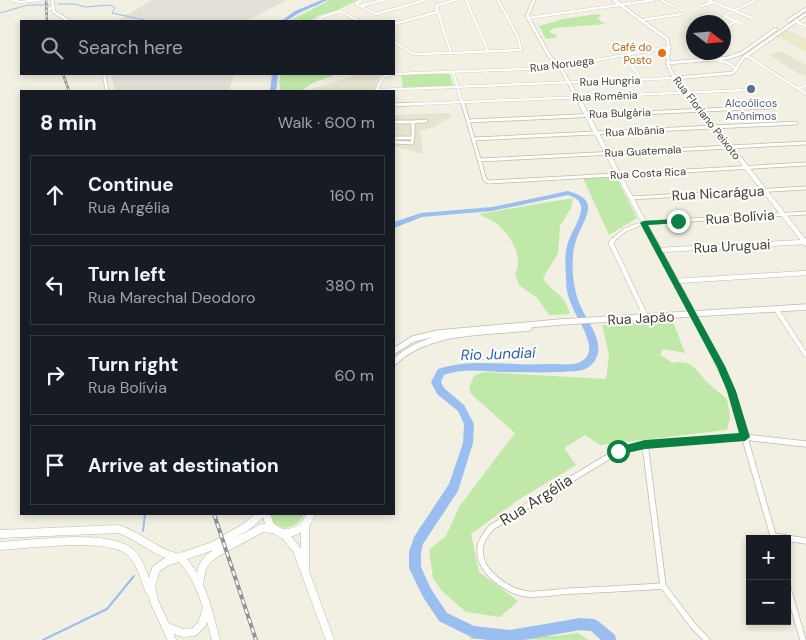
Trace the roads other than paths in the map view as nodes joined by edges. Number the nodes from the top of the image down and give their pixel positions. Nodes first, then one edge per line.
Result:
1 (12, 0) edge
2 (33, 0) edge
3 (40, 0) edge
4 (52, 0) edge
5 (361, 0) edge
6 (383, 0) edge
7 (426, 0) edge
8 (455, 0) edge
9 (466, 0) edge
10 (498, 0) edge
11 (534, 0) edge
12 (614, 0) edge
13 (654, 0) edge
14 (661, 0) edge
15 (708, 0) edge
16 (756, 0) edge
17 (713, 2) junction
18 (621, 5) junction
19 (360, 6) junction
20 (702, 6) dead end
21 (674, 7) dead end
22 (52, 8) junction
23 (806, 9) edge
24 (45, 11) dead end
25 (733, 11) junction
26 (437, 12) junction
27 (801, 12) junction
28 (682, 14) dead end
29 (806, 14) edge
30 (528, 18) junction
31 (752, 18) dead end
32 (67, 20) edge
33 (319, 20) edge
34 (357, 20) edge
35 (642, 20) junction
36 (796, 20) junction
37 (735, 21) junction
38 (786, 23) junction
39 (395, 24) edge
40 (731, 24) edge
41 (742, 24) dead end
42 (806, 26) edge
43 (776, 34) junction
44 (768, 38) junction
45 (763, 42) junction
46 (395, 43) edge
47 (670, 47) junction
48 (488, 52) junction
49 (451, 53) junction
50 (624, 55) junction
51 (746, 55) junction
52 (731, 57) edge
53 (717, 60) joint
54 (667, 63) junction
55 (560, 67) junction
56 (737, 69) junction
57 (454, 72) junction
58 (395, 74) edge
59 (104, 75) edge
60 (385, 75) edge
61 (676, 78) junction
62 (641, 79) junction
63 (569, 82) junction
64 (806, 85) edge
65 (459, 87) junction
66 (798, 89) junction
67 (107, 90) edge
68 (377, 90) edge
69 (395, 90) edge
70 (747, 90) dead end
71 (688, 93) junction
72 (806, 94) edge
73 (577, 98) junction
74 (464, 103) junction
75 (395, 105) edge
76 (772, 106) dead end
77 (701, 110) junction
78 (586, 115) junction
79 (468, 121) junction
80 (395, 122) edge
81 (413, 122) junction
82 (426, 122) dead end
83 (796, 123) dead end
84 (714, 127) junction
85 (596, 133) junction
86 (395, 138) edge
87 (413, 138) junction
88 (474, 139) junction
89 (395, 142) edge
90 (806, 143) edge
91 (730, 147) junction
92 (606, 153) junction
93 (480, 160) junction
94 (806, 164) edge
95 (747, 167) junction
96 (618, 174) junction
97 (806, 188) edge
98 (765, 190) junction
99 (630, 198) junction
100 (806, 213) edge
101 (784, 214) junction
102 (643, 223) junction
103 (806, 242) edge
104 (659, 250) junction
105 (806, 273) edge
106 (676, 281) junction
107 (806, 307) edge
108 (776, 309) junction
109 (692, 314) junction
110 (646, 317) junction
111 (567, 323) junction
112 (395, 350) edge
113 (806, 355) edge
114 (395, 361) edge
115 (745, 437) junction
116 (645, 444) junction
117 (806, 444) edge
118 (260, 515) edge
119 (266, 515) edge
120 (310, 515) edge
121 (305, 525) junction
122 (273, 530) junction
123 (282, 533) junction
124 (0, 534) edge
125 (773, 535) edge
126 (791, 539) edge
127 (806, 541) edge
128 (0, 546) edge
129 (180, 558) junction
130 (305, 575) junction
131 (199, 583) junction
132 (663, 586) junction
133 (791, 599) edge
134 (154, 601) junction
135 (207, 607) junction
136 (167, 627) junction
137 (172, 640) edge
138 (216, 640) edge
139 (330, 640) edge
140 (707, 640) edge
141 (803, 640) edge

1 - 2 street
2 - 3 street
4 - 22 street
5 - 19 street
6 - 19 street
7 - 19 street
8 - 26 street
9 - 48 street
10 - 48 street
11 - 30 street
12 - 18 street
13 - 18 street
14 - 21 street
15 - 17 street
16 - 25 street
17 - 20 street
17 - 25 street
18 - 30 street
18 - 35 street
22 - 24 street
22 - 32 street
23 - 27 street
25 - 31 street
25 - 37 street
26 - 39 street
26 - 49 street
27 - 36 street
27 - 38 street
28 - 35 street
29 - 36 street
30 - 55 street
33 - 34 street
35 - 47 street
36 - 42 street
36 - 43 street
37 - 40 street
37 - 41 street
38 - 43 street
38 - 44 street
43 - 44 street
44 - 45 street
45 - 51 street
45 - 52 street
46 - 49 street
47 - 50 street, Rua Noruega
47 - 54 street, Rua Floriano Peixoto
48 - 49 street
50 - 55 street, Rua Noruega
50 - 62 street
51 - 56 street
51 - 66 street
53 - 54 street
53 - 56 street
54 - 61 street, Rua Floriano Peixoto
55 - 57 street, Rua Noruega
55 - 63 street
56 - 61 street, Rua Hungria
57 - 58 street, Rua Noruega
57 - 65 street
59 - 67 street
60 - 68 street, Rua Noruega
61 - 62 street, Rua Hungria
61 - 71 street, Rua Floriano Peixoto
62 - 63 street, Rua Hungria
63 - 65 street, Rua Hungria
63 - 73 street
64 - 66 street
65 - 69 street, Rua Hungria
65 - 74 street
66 - 72 street
70 - 71 street, Rua Romênia
71 - 73 street, Rua Romênia
71 - 77 street, Rua Floriano Peixoto
73 - 74 street, Rua Romênia
73 - 78 street
74 - 75 street, Rua Romênia
74 - 79 street
76 - 77 street, Rua Bulgária
77 - 78 street, Rua Bulgária
77 - 84 street, Rua Floriano Peixoto
78 - 79 street, Rua Bulgária
78 - 85 street
79 - 88 street
80 - 81 street
81 - 82 street
81 - 87 street
83 - 84 street, Rua Albânia
84 - 85 street, Rua Albânia
84 - 91 street, Rua Floriano Peixoto
85 - 88 street, Rua Albânia
85 - 92 street
86 - 87 street
87 - 89 street
88 - 93 street
90 - 91 street, Rua Guatemala
91 - 92 street, Rua Guatemala
91 - 95 street, Rua Floriano Peixoto
92 - 93 street, Rua Guatemala
92 - 96 street
93 - 96 street, Rua Costa Rica
94 - 95 street, Rua Costa Rica
95 - 96 street, Rua Costa Rica
95 - 98 street, Rua Floriano Peixoto
96 - 99 street
97 - 98 street, Rua Nicarágua
98 - 99 street, Rua Nicarágua
98 - 101 street, Rua Floriano Peixoto
99 - 102 street
100 - 101 street, Rua Bolívia
101 - 102 street, Rua Bolívia
101 - 103 street, Rua Floriano Peixoto
102 - 104 street
102 - 110 street
103 - 104 street, Rua Uruguai
104 - 106 street
105 - 106 street
106 - 109 street
107 - 108 street, Rua Japão
108 - 109 street, Rua Japão
108 - 113 street
109 - 110 street, Rua Japão
109 - 115 street
110 - 111 street, Rua Japão
111 - 112 street, Rua Japão
111 - 114 street, Rua Japão
115 - 116 street, Rua Argélia
115 - 117 street, Rua Argélia
115 - 125 street
116 - 132 street
116 - 132 street, Rua Argélia
118 - 129 street
119 - 122 street
120 - 121 street
121 - 123 street
121 - 130 street
122 - 123 street
122 - 131 street
123 - 130 street
124 - 129 street
126 - 127 street
128 - 134 street
129 - 131 street
129 - 134 street
130 - 139 street
131 - 135 street
132 - 140 street
133 - 141 street
134 - 136 street
135 - 136 street
135 - 138 street
136 - 137 street

